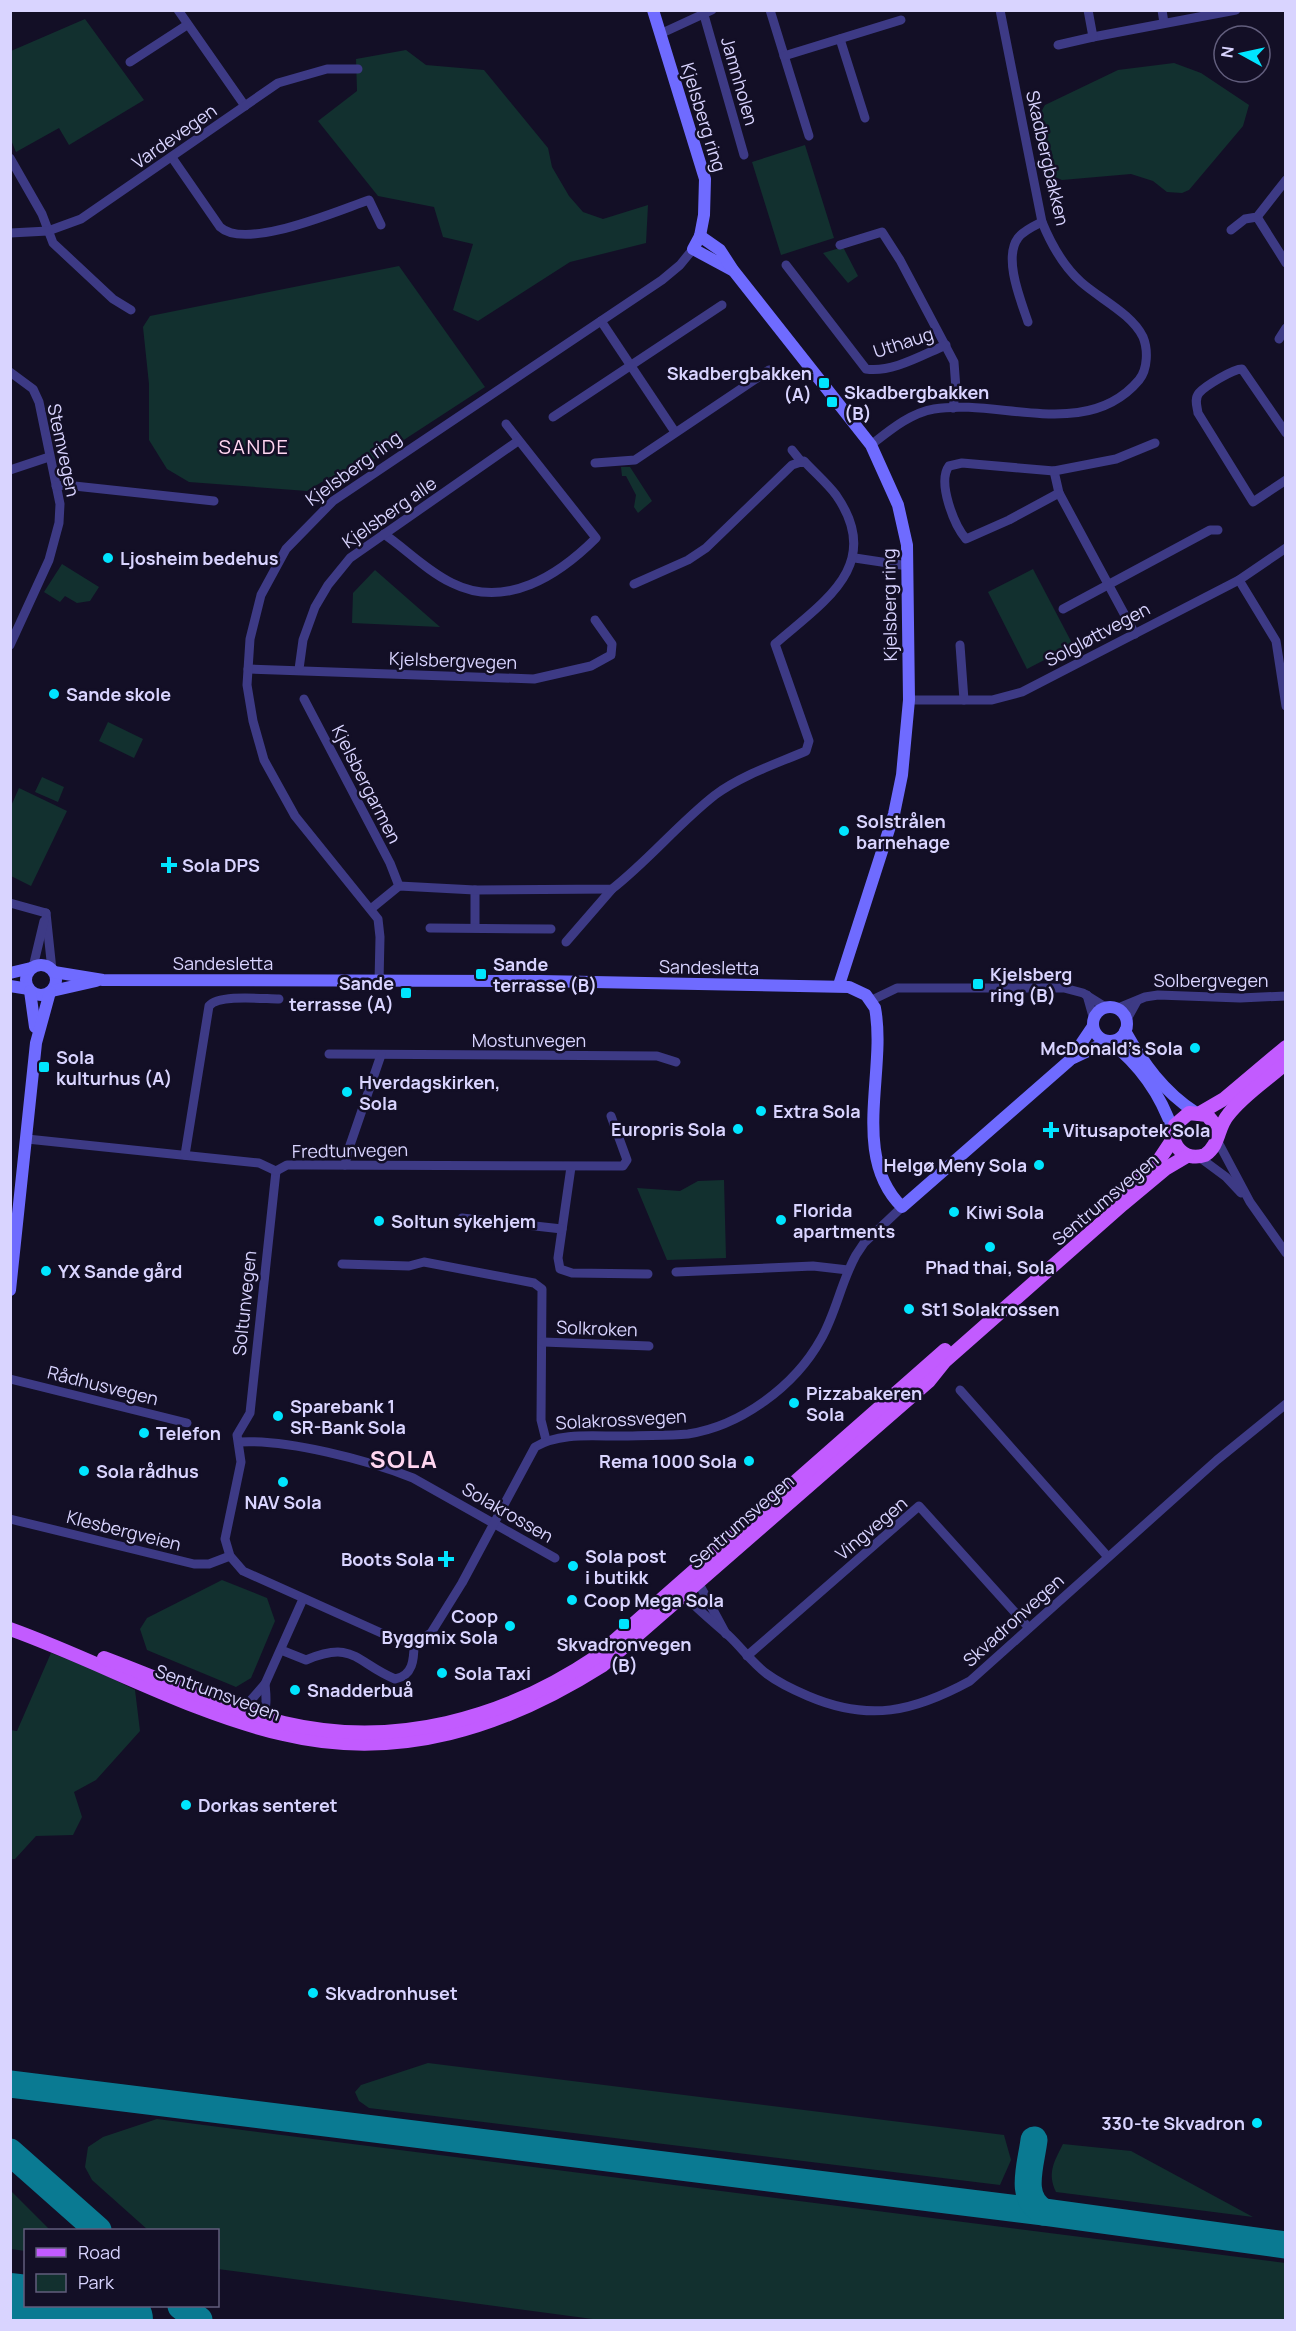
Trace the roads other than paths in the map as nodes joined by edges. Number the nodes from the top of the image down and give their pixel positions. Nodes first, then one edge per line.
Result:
1 (178, 10) edge
2 (653, 10) edge
3 (770, 10) edge
4 (1000, 10) edge
5 (1088, 10) edge
6 (1162, 10) edge
7 (1236, 10) edge
8 (708, 13) edge
9 (901, 20) dead end
10 (1164, 23) junction
11 (187, 25) junction
12 (660, 34) junction
13 (1093, 37) junction
14 (840, 39) junction
15 (1058, 45) dead end
16 (784, 56) junction
17 (130, 62) dead end
18 (358, 69) dead end
19 (245, 106) junction
20 (865, 118) dead end
21 (808, 136) dead end
22 (744, 155) dead end
23 (10, 158) edge
24 (172, 159) junction
25 (1286, 180) edge
26 (1257, 217) junction
27 (1042, 222) junction
28 (381, 225) dead end
29 (1231, 230) dead end
30 (48, 231) junction
31 (10, 232) edge
32 (700, 236) junction
33 (840, 245) dead end
34 (693, 249) junction
35 (1286, 263) edge
36 (786, 265) dead end
37 (733, 270) junction
38 (722, 305) dead end
39 (131, 310) dead end
40 (601, 321) junction
41 (1028, 322) dead end
42 (1286, 328) edge
43 (1279, 339) dead end
44 (946, 345) junction
45 (631, 366) junction
46 (769, 370) dead end
47 (10, 372) edge
48 (952, 408) junction
49 (553, 417) dead end
50 (506, 424) dead end
51 (675, 432) junction
52 (1286, 433) edge
53 (518, 441) junction
54 (1155, 443) dead end
55 (870, 445) junction
56 (792, 450) dead end
57 (48, 457) junction
58 (800, 460) junction
59 (595, 464) dead end
60 (10, 470) edge
61 (1054, 471) junction
62 (1286, 480) edge
63 (56, 486) junction
64 (1059, 493) junction
65 (214, 501) dead end
66 (1218, 530) dead end
67 (384, 534) junction
68 (1286, 548) edge
69 (855, 558) junction
70 (909, 566) junction
71 (1239, 580) junction
72 (634, 584) dead end
73 (1110, 584) junction
74 (1063, 609) dead end
75 (595, 620) dead end
76 (13, 632) edge
77 (1135, 634) junction
78 (10, 645) edge
79 (960, 645) dead end
80 (248, 669) junction
81 (299, 669) junction
82 (304, 699) dead end
83 (909, 700) junction
84 (964, 700) junction
85 (1286, 706) edge
86 (399, 886) junction
87 (612, 889) junction
88 (475, 890) junction
89 (10, 903) edge
90 (372, 908) junction
91 (46, 913) junction
92 (475, 927) junction
93 (430, 928) dead end
94 (551, 929) dead end
95 (566, 942) dead end
96 (32, 968) junction
97 (53, 971) junction
98 (10, 973) edge
99 (103, 980) junction
100 (379, 982) junction
101 (839, 985) junction
102 (10, 986) edge
103 (29, 990) junction
104 (51, 991) junction
105 (1088, 995) junction
106 (1286, 996) edge
107 (279, 999) dead end
108 (872, 1000) junction
109 (1137, 1001) junction
110 (1112, 1008) junction
111 (1094, 1023) junction
112 (1126, 1026) junction
113 (1109, 1041) junction
114 (36, 1043) junction
115 (1286, 1047) edge
116 (329, 1054) dead end
117 (381, 1055) junction
118 (1070, 1060) junction
119 (676, 1062) dead end
120 (1286, 1064) edge
121 (1198, 1113) junction
122 (611, 1116) dead end
123 (1173, 1135) junction
124 (1217, 1136) junction
125 (27, 1139) junction
126 (185, 1155) junction
127 (1193, 1156) junction
128 (345, 1165) junction
129 (571, 1167) junction
130 (276, 1171) junction
131 (1250, 1202) junction
132 (903, 1208) junction
133 (462, 1218) dead end
134 (562, 1228) junction
135 (1286, 1252) edge
136 (342, 1263) dead end
137 (848, 1270) junction
138 (676, 1272) dead end
139 (648, 1274) dead end
140 (10, 1290) edge
141 (543, 1342) junction
142 (650, 1346) dead end
143 (10, 1379) edge
144 (960, 1390) dead end
145 (1286, 1404) edge
146 (187, 1423) dead end
147 (238, 1439) junction
148 (546, 1440) junction
149 (10, 1519) edge
150 (494, 1523) junction
151 (230, 1556) junction
152 (1108, 1557) junction
153 (555, 1558) dead end
154 (698, 1582) junction
155 (683, 1589) junction
156 (303, 1599) junction
157 (10, 1623) edge
158 (1029, 1628) junction
159 (10, 1629) edge
160 (726, 1634) junction
161 (414, 1644) junction
162 (281, 1650) junction
163 (747, 1656) junction
164 (265, 1684) junction
165 (246, 1711) junction
166 (256, 1721) junction

1 - 11 street
2 - 12 street, Kjelsberg ring
3 - 16 street
4 - 27 street, Skadbergbakken
5 - 13 street
6 - 10 street
7 - 10 street
8 - 12 street
8 - 22 street, Jamnholen
9 - 14 street
10 - 13 street
11 - 17 street
11 - 19 street
12 - 32 street, Kjelsberg ring
13 - 15 street
14 - 16 street
14 - 20 street
16 - 21 street
18 - 19 street, Vardevegen
19 - 24 street, Vardevegen
23 - 30 street
24 - 28 street
24 - 30 street, Vardevegen
25 - 26 street
26 - 29 street
26 - 35 street
27 - 41 street
27 - 48 street, Skadbergbakken
30 - 31 street, Vardevegen
30 - 39 street
32 - 34 street, Kjelsberg ring
32 - 37 street, Kjelsberg ring
33 - 44 street
34 - 37 street, Kjelsberg ring
34 - 40 street, Kjelsberg ring
36 - 44 street, Uthaug
37 - 55 street, Kjelsberg ring
38 - 45 street
40 - 45 street
40 - 80 street, Kjelsberg ring
42 - 43 street
44 - 48 street, Uthaug
45 - 49 street
45 - 51 street
46 - 51 street
47 - 57 street, Stemvegen
48 - 55 street, Skadbergbakken
50 - 53 street
51 - 59 street
52 - 62 street
53 - 67 street, Kjelsberg alle
53 - 67 street
54 - 61 street
55 - 70 street, Kjelsberg ring
56 - 58 street
57 - 60 street
57 - 63 street, Stemvegen
58 - 69 street
58 - 72 street
61 - 64 street
61 - 64 street
63 - 65 street
63 - 76 street, Stemvegen
64 - 73 street
66 - 73 street
67 - 81 street, Kjelsberg alle
68 - 71 street, Solgløttvegen
69 - 70 street
69 - 87 street
70 - 83 street, Kjelsberg ring
71 - 77 street, Solgløttvegen
71 - 85 street
73 - 74 street
73 - 77 street
75 - 81 street, Kjelsbergvegen
76 - 78 street, Stemvegen
77 - 84 street, Solgløttvegen
79 - 84 street
80 - 81 street, Kjelsbergvegen
80 - 90 street, Kjelsberg ring
82 - 86 street, Kjelsbergarmen
83 - 84 street, Solgløttvegen
83 - 101 street, Kjelsberg ring
86 - 88 street
86 - 90 street
87 - 88 street
87 - 95 street
88 - 92 street
89 - 91 street
90 - 100 street, Kjelsberg ring
91 - 96 street
91 - 97 street
92 - 93 street
92 - 94 street
96 - 97 street, Sandesletta
96 - 98 street, Sandesletta
96 - 103 street
97 - 99 street, Sandesletta
97 - 104 street
99 - 100 street, Sandesletta
99 - 104 street, Sandesletta
100 - 101 street, Sandesletta
101 - 108 street, Sandesletta
102 - 103 street, Sandesletta
103 - 104 street, Sandesletta
103 - 114 street
104 - 114 street
105 - 108 street
105 - 110 street
105 - 111 street
106 - 109 street, Solbergvegen
107 - 126 street
108 - 132 street
109 - 110 street, Solbergvegen
109 - 112 street, Solbergvegen
110 - 111 street
110 - 112 street
111 - 113 street
111 - 118 street
112 - 113 street
112 - 121 street
113 - 118 street
113 - 123 street
114 - 125 street
115 - 121 main road, Sentrumsvegen
116 - 117 street, Mostunvegen
117 - 119 street, Mostunvegen
117 - 128 street
118 - 132 street
120 - 124 main road, Sentrumsvegen
121 - 123 main road, Sentrumsvegen
121 - 124 main road
122 - 129 street, Fredtunvegen
123 - 127 main road, Sentrumsvegen
123 - 155 main road, Sentrumsvegen
124 - 127 main road, Sentrumsvegen
124 - 131 street
125 - 126 street, Fredtunvegen
125 - 140 street
126 - 130 street, Fredtunvegen
127 - 131 street
127 - 154 main road, Sentrumsvegen
128 - 129 street, Fredtunvegen
128 - 130 street, Fredtunvegen
129 - 134 street
130 - 147 street, Soltunvegen
131 - 135 street
132 - 137 street, Solakrossvegen
133 - 134 street
134 - 139 street
136 - 141 street, Solkroken
137 - 138 street
137 - 148 street, Solakrossvegen
141 - 142 street, Solkroken
141 - 148 street, Solkroken
143 - 146 street, Rådhusvegen
144 - 152 street
145 - 152 street, Skvadronvegen
147 - 150 street, Solakrossen
147 - 151 street
148 - 150 street, Solakrossvegen
149 - 151 street, Klesbergveien
150 - 153 street, Solakrossen
150 - 161 street, Solakrossvegen
151 - 156 street
152 - 158 street, Skvadronvegen
154 - 155 main road, Sentrumsvegen
154 - 160 street, Skvadronvegen
155 - 160 street, Skvadronvegen
155 - 166 main road, Sentrumsvegen
156 - 161 street
156 - 162 street
157 - 165 main road, Sentrumsvegen
158 - 163 street, Skvadronvegen
158 - 163 street, Vingvegen
159 - 166 main road, Sentrumsvegen
160 - 163 street, Skvadronvegen
161 - 162 street
162 - 164 street
164 - 165 street
164 - 166 street
165 - 166 main road, Sentrumsvegen

